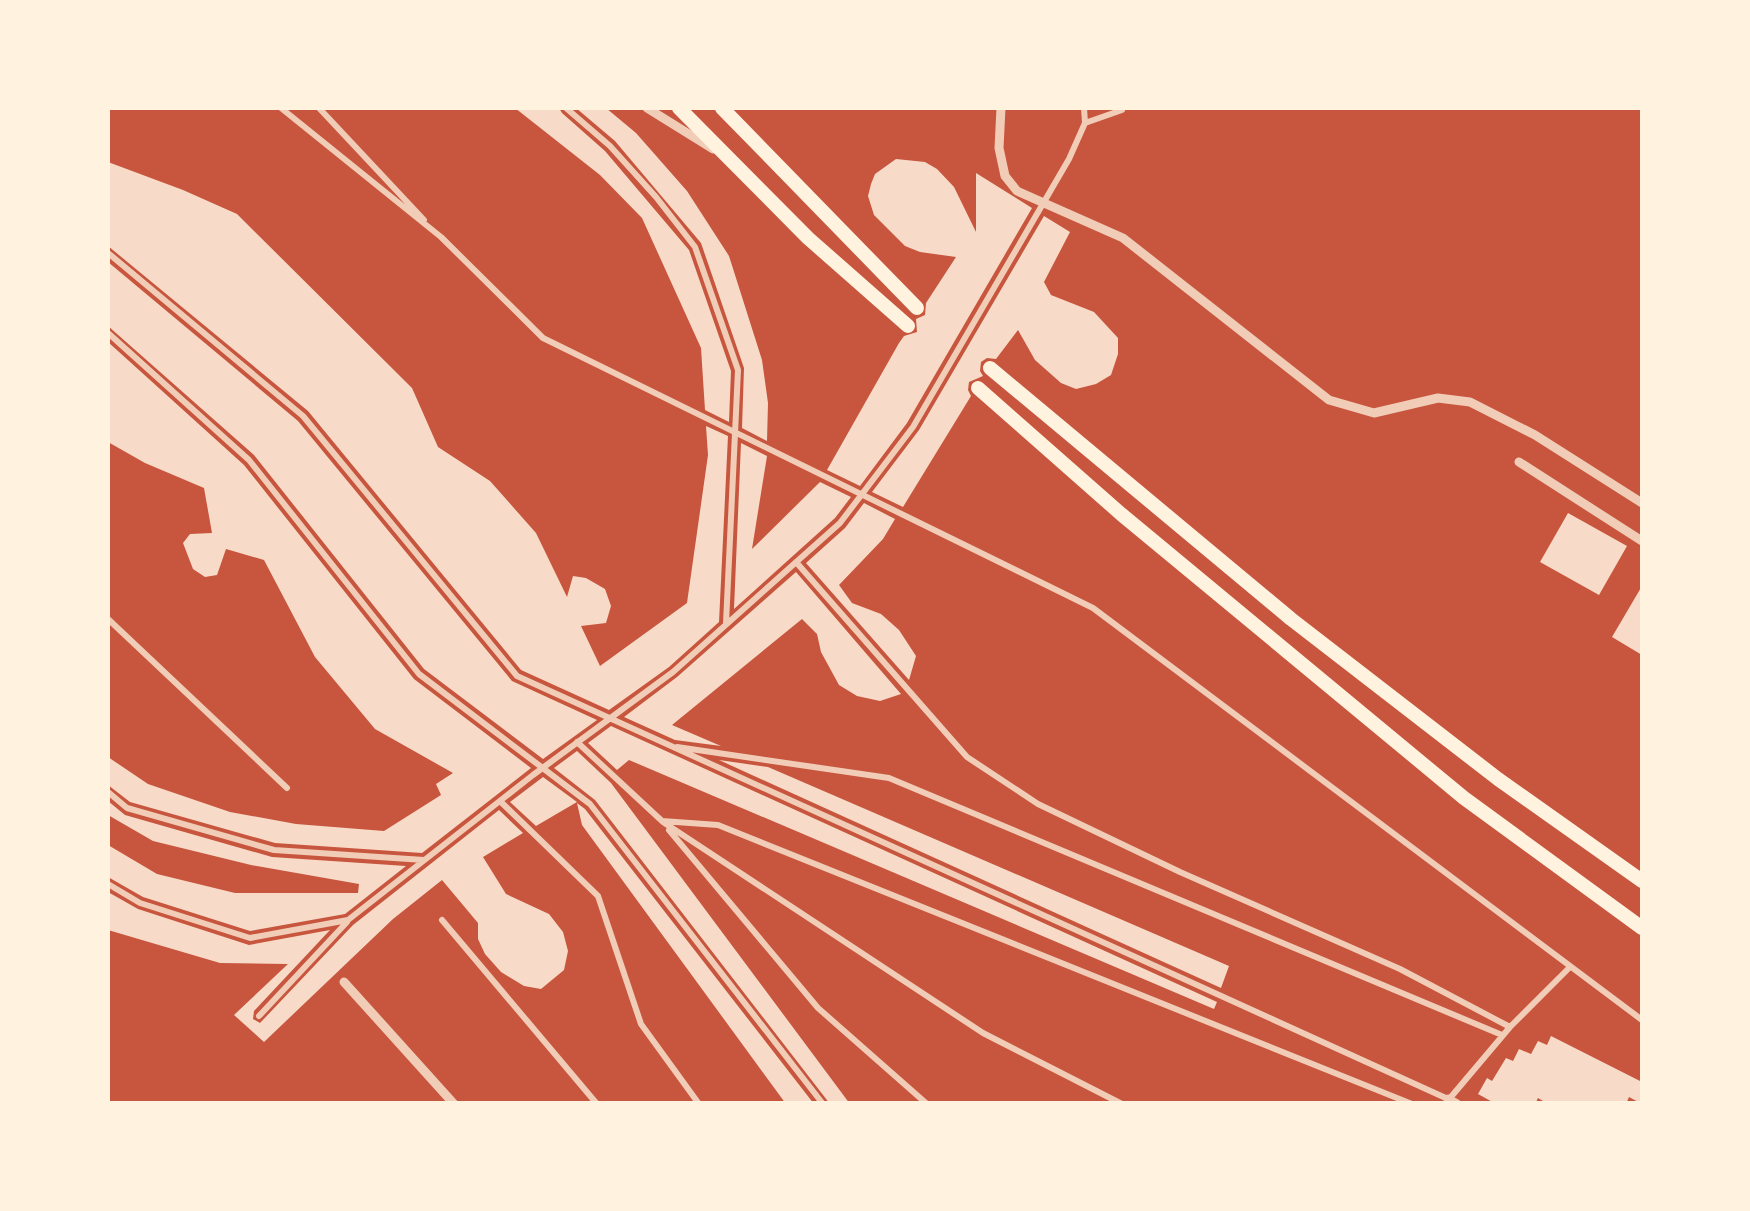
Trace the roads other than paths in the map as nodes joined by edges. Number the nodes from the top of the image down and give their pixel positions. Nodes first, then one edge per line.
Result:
1 (281, 108) edge
2 (319, 108) edge
3 (566, 108) edge
4 (646, 108) edge
5 (679, 108) edge
6 (722, 108) edge
7 (1001, 108) edge
8 (1084, 108) edge
9 (1122, 110) dead end
10 (1085, 124) junction
11 (732, 161) junction
12 (441, 238) junction
13 (108, 252) edge
14 (917, 308) dead end
15 (908, 326) dead end
16 (108, 333) edge
17 (990, 368) dead end
18 (978, 388) dead end
19 (1519, 462) dead end
20 (1642, 504) edge
21 (1642, 541) edge
22 (796, 562) junction
23 (108, 619) edge
24 (726, 624) junction
25 (577, 742) junction
26 (668, 746) junction
27 (286, 788) dead end
28 (108, 792) edge
29 (501, 802) junction
30 (662, 821) junction
31 (424, 860) junction
32 (1642, 881) edge
33 (108, 884) edge
34 (348, 920) junction
35 (442, 920) dead end
36 (1642, 928) edge
37 (1570, 967) junction
38 (344, 982) dead end
39 (259, 1016) dead end
40 (1642, 1020) edge
41 (1510, 1027) junction
42 (1502, 1036) junction
43 (1450, 1102) edge
44 (454, 1104) edge
45 (597, 1104) edge
46 (699, 1104) edge
47 (823, 1104) edge
48 (927, 1104) edge
49 (1122, 1104) edge
50 (1412, 1104) edge

1 - 12 street
2 - 12 street
3 - 24 street
4 - 11 street
5 - 11 main road
6 - 14 main road
7 - 20 street
8 - 10 street
9 - 10 street
10 - 22 street
11 - 15 main road
12 - 37 street
13 - 26 street
16 - 47 street
17 - 32 main road
18 - 36 main road
19 - 21 street
22 - 24 street
22 - 41 street
23 - 27 street
24 - 25 street
25 - 29 street
25 - 30 street
26 - 42 street
26 - 43 street
28 - 31 street
29 - 31 street
29 - 46 street
30 - 48 street
30 - 49 street
30 - 50 street
31 - 34 street
33 - 34 street
34 - 39 street
35 - 45 street
37 - 40 street
37 - 41 street
38 - 44 street
41 - 42 street
42 - 43 street

